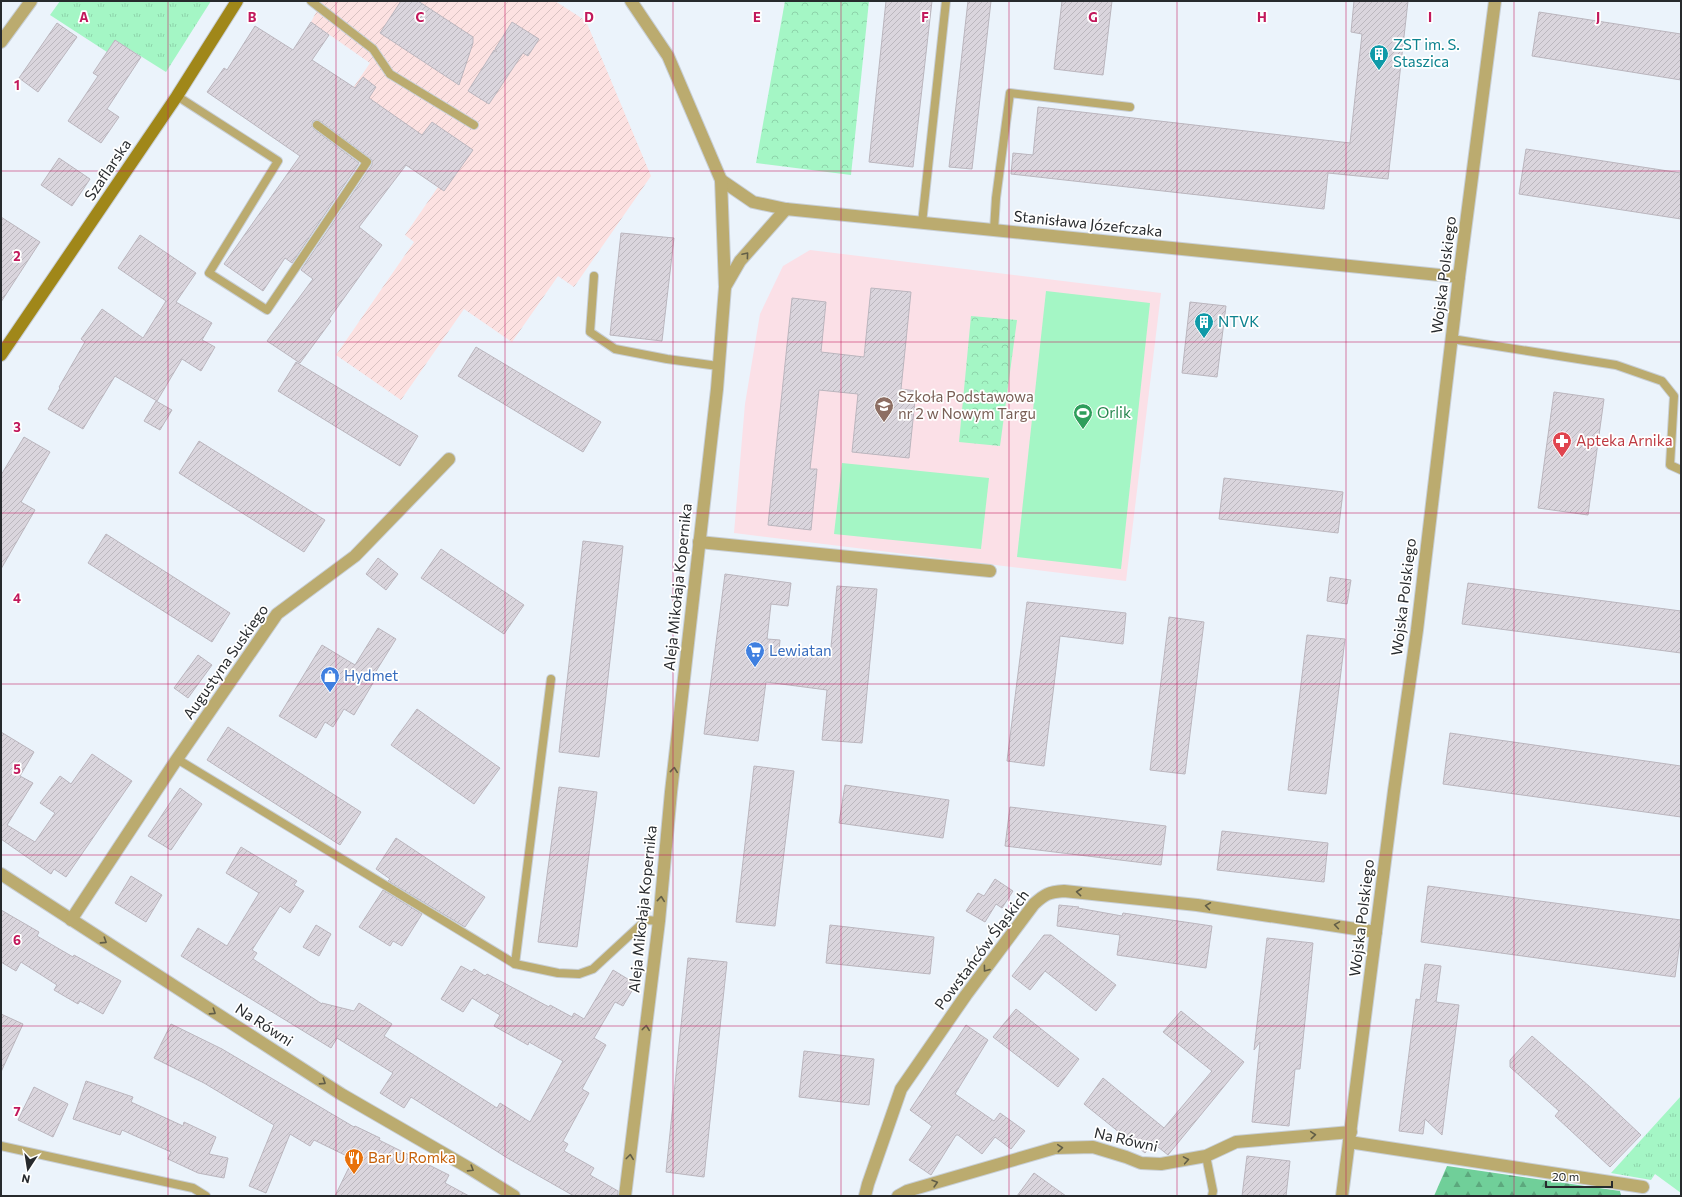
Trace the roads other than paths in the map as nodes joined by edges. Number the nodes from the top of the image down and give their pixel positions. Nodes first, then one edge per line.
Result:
1 (30, 1) edge
2 (237, 1) edge
3 (311, 1) edge
4 (631, 1) edge
5 (946, 1) edge
6 (1495, 1) edge
7 (1, 42) edge
8 (177, 96) junction
9 (1130, 107) dead end
10 (474, 125) dead end
11 (318, 126) dead end
12 (721, 180) junction
13 (786, 209) junction
14 (922, 223) junction
15 (994, 230) junction
16 (594, 276) dead end
17 (1459, 277) junction
18 (725, 287) junction
19 (1452, 339) junction
20 (1, 355) edge
21 (718, 366) junction
22 (449, 460) dead end
23 (1681, 470) edge
24 (699, 542) junction
25 (990, 571) dead end
26 (551, 679) dead end
27 (177, 759) junction
28 (1, 874) edge
29 (72, 920) junction
30 (659, 921) junction
31 (1376, 932) junction
32 (515, 964) junction
33 (1350, 1137) junction
34 (1, 1146) edge
35 (1206, 1156) junction
36 (1643, 1187) dead end
37 (206, 1196) edge
38 (514, 1196) edge
39 (625, 1196) edge
40 (865, 1196) edge
41 (898, 1196) edge
42 (1212, 1196) edge
43 (1342, 1196) edge

1 - 7 street
2 - 8 street, Szaflarska
3 - 10 lane
4 - 12 street, Aleja Mikołaja Kopernika
5 - 14 lane
6 - 17 street, Wojska Polskiego
8 - 11 lane
8 - 20 street, Szaflarska
9 - 15 lane
12 - 13 street, Stanisława Józefczaka
12 - 18 street, Aleja Mikołaja Kopernika
13 - 14 street, Stanisława Józefczaka
18 -> 13 street
14 - 15 street, Stanisława Józefczaka
15 - 17 street, Stanisława Józefczaka
16 - 21 lane
17 - 19 street, Wojska Polskiego
18 - 21 street, Aleja Mikołaja Kopernika
19 - 23 lane
19 - 31 street, Wojska Polskiego
21 - 24 street, Aleja Mikołaja Kopernika
22 - 27 street, Augustyna Suskiego
24 - 25 street
30 -> 24 street, Aleja Mikołaja Kopernika
26 - 32 lane
27 - 29 street, Augustyna Suskiego
27 - 32 lane
28 - 29 street, Na Równi
29 -> 38 street, Na Równi
30 - 32 lane
39 -> 30 street, Aleja Mikołaja Kopernika
31 - 33 street, Wojska Polskiego
31 -> 40 street, Powstańców Śląskich
35 -> 33 street, Na Równi
33 - 36 street, Na Równi
33 - 43 street, Wojska Polskiego
34 - 37 lane
41 -> 35 street, Na Równi
35 - 42 lane

